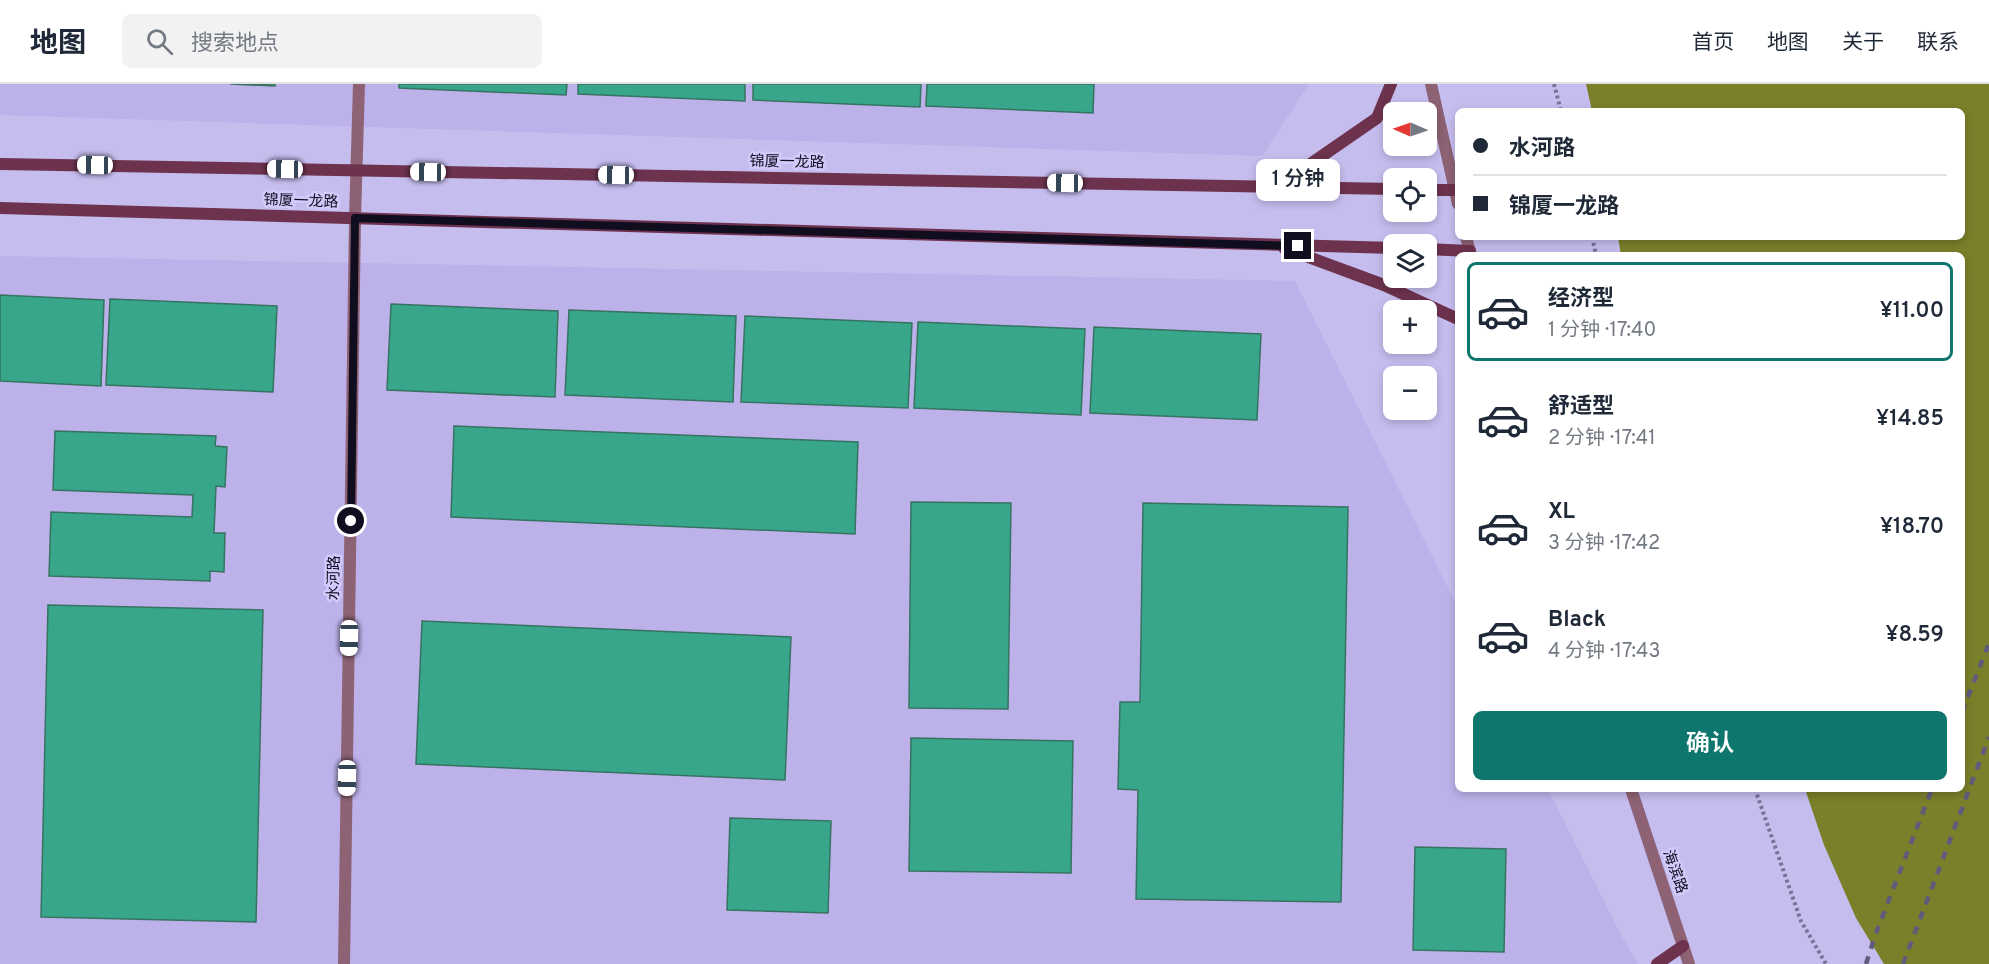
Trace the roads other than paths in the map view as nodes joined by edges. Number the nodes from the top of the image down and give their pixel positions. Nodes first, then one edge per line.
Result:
1 (359, 84) edge
2 (1391, 84) edge
3 (1431, 84) edge
4 (0, 164) edge
5 (357, 170) junction
6 (1277, 187) junction
7 (1383, 189) edge
8 (1437, 190) edge
9 (1454, 190) junction
10 (1455, 194) edge
11 (0, 208) edge
12 (355, 218) junction
13 (1274, 245) junction
14 (1383, 248) edge
15 (1437, 250) edge
16 (1460, 252) edge
17 (1455, 318) edge
18 (1632, 792) edge
19 (1683, 946) junction
20 (344, 964) edge
21 (1657, 964) edge
22 (1689, 964) edge

1 - 5 street, 水河路
2 - 6 street
3 - 9 street
4 - 5 street, 锦厦一龙路
5 - 6 street, 锦厦一龙路
5 - 12 street, 水河路
6 - 7 street, 锦厦一龙路
8 - 9 street
9 - 10 street
11 - 12 street, 锦厦一龙路
12 - 13 street, 锦厦一龙路
12 - 20 street, 水河路
13 - 14 street, 锦厦一龙路
13 - 17 street
15 - 16 street
18 - 19 street, 海滨路
19 - 21 street
19 - 22 street, 海滨路

